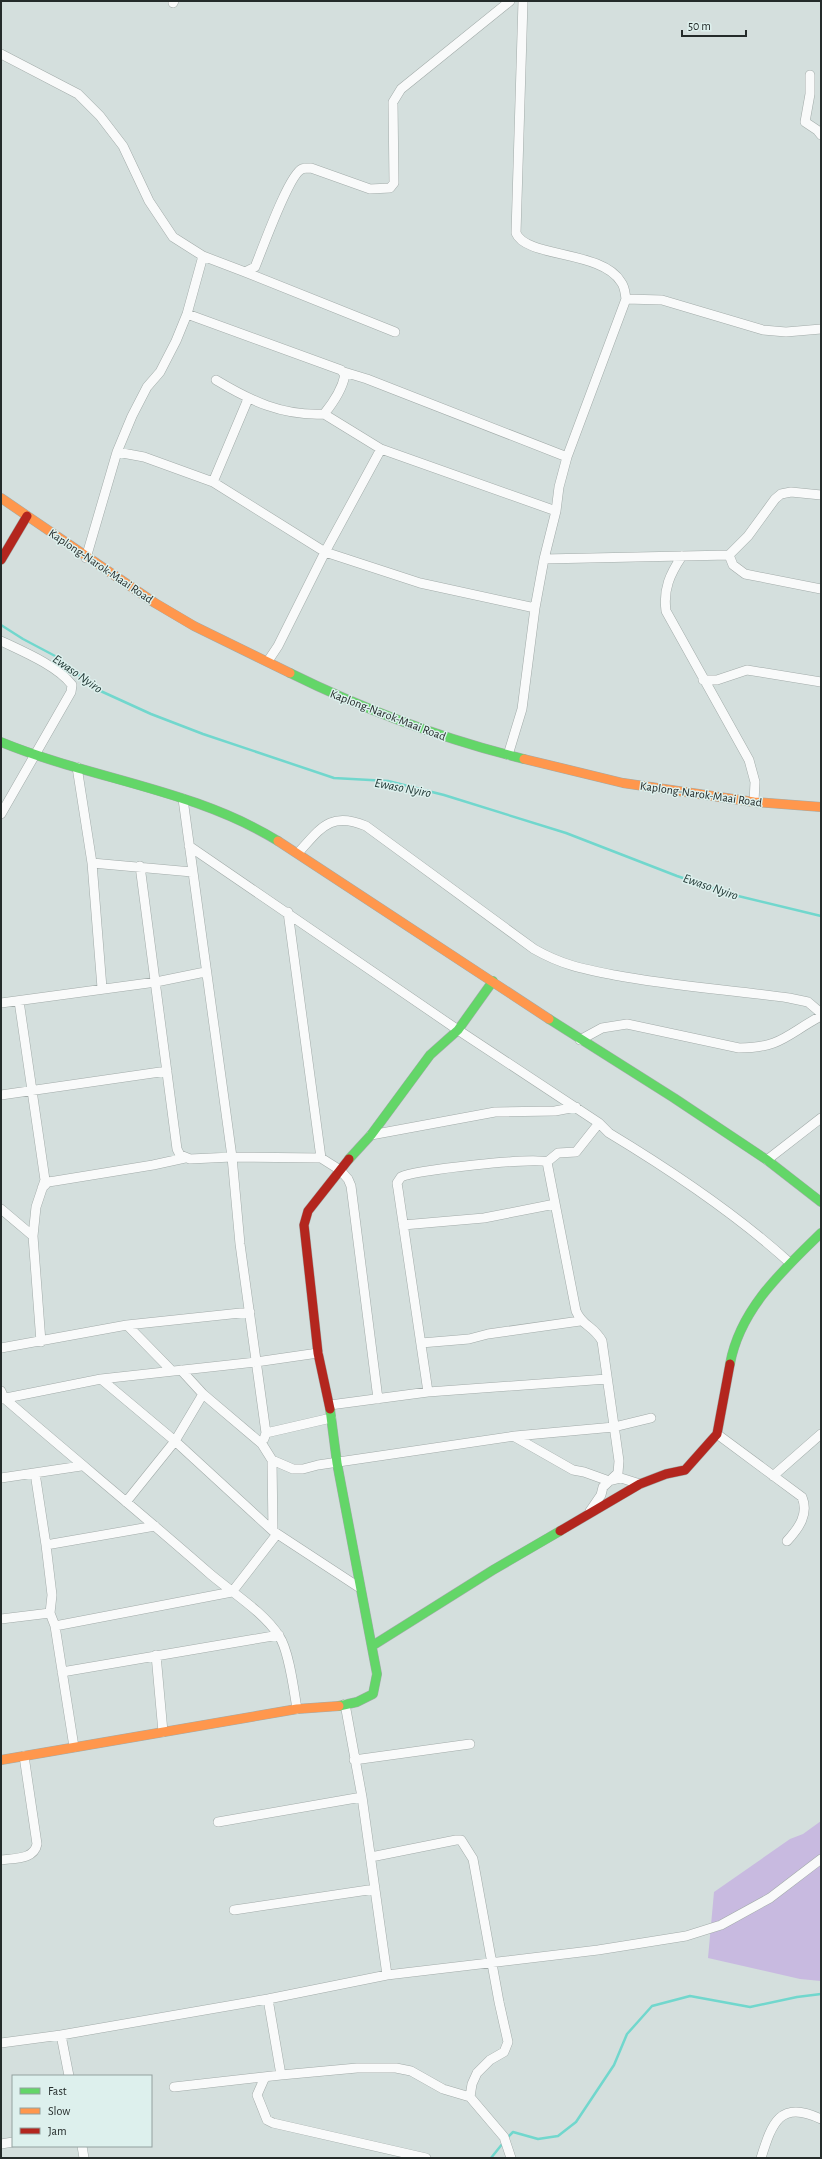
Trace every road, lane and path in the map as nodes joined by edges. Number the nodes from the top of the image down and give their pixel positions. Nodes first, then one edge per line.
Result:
1 (510, 1) edge
2 (523, 1) edge
3 (1, 54) edge
4 (810, 75) dead end
5 (821, 135) edge
6 (203, 256) junction
7 (245, 272) junction
8 (626, 299) junction
9 (187, 314) junction
10 (821, 329) edge
11 (395, 332) dead end
12 (344, 372) junction
13 (216, 380) dead end
14 (248, 399) junction
15 (324, 414) junction
16 (381, 449) junction
17 (117, 452) junction
18 (567, 457) junction
19 (213, 482) junction
20 (821, 495) edge
21 (1, 498) edge
22 (556, 511) junction
23 (27, 516) junction
24 (326, 552) junction
25 (729, 555) junction
26 (682, 556) junction
27 (86, 558) junction
28 (544, 559) junction
29 (1, 560) edge
30 (821, 589) edge
31 (535, 608) junction
32 (1, 641) edge
33 (268, 661) junction
34 (703, 680) junction
35 (821, 682) edge
36 (1, 742) edge
37 (33, 755) junction
38 (508, 755) junction
39 (76, 767) junction
40 (183, 799) junction
41 (754, 802) junction
42 (821, 807) edge
43 (1, 814) edge
44 (188, 846) junction
45 (298, 853) junction
46 (92, 864) junction
47 (140, 866) junction
48 (192, 872) junction
49 (288, 912) junction
50 (206, 972) junction
51 (493, 981) junction
52 (156, 982) junction
53 (102, 988) junction
54 (19, 1001) junction
55 (1, 1003) edge
56 (821, 1014) edge
57 (458, 1030) junction
58 (580, 1040) junction
59 (167, 1071) junction
60 (33, 1090) junction
61 (1, 1096) edge
62 (576, 1107) junction
63 (821, 1118) edge
64 (599, 1123) junction
65 (371, 1135) junction
66 (232, 1157) junction
67 (185, 1158) junction
68 (321, 1158) junction
69 (767, 1160) junction
70 (547, 1162) junction
71 (340, 1170) junction
72 (41, 1189) junction
73 (821, 1202) edge
74 (555, 1204) junction
75 (1, 1209) edge
76 (403, 1225) junction
77 (821, 1233) edge
78 (33, 1236) junction
79 (790, 1263) junction
80 (250, 1312) junction
81 (580, 1321) junction
82 (127, 1325) junction
83 (41, 1342) junction
84 (420, 1343) junction
85 (1, 1348) edge
86 (318, 1353) junction
87 (256, 1362) junction
88 (176, 1371) junction
89 (607, 1379) junction
90 (101, 1380) junction
91 (428, 1392) junction
92 (203, 1394) junction
93 (2, 1396) edge
94 (378, 1399) junction
95 (330, 1405) junction
96 (331, 1418) junction
97 (651, 1418) dead end
98 (614, 1427) junction
99 (266, 1433) junction
100 (717, 1434) junction
101 (821, 1434) edge
102 (515, 1436) junction
103 (175, 1441) junction
104 (262, 1444) junction
105 (272, 1460) junction
106 (337, 1463) junction
107 (81, 1466) junction
108 (35, 1473) junction
109 (773, 1476) junction
110 (1, 1478) edge
111 (609, 1481) junction
112 (640, 1484) junction
113 (126, 1502) junction
114 (584, 1518) junction
115 (155, 1526) junction
116 (275, 1532) junction
117 (787, 1541) dead end
118 (46, 1545) junction
119 (360, 1588) junction
120 (232, 1592) junction
121 (50, 1614) junction
122 (1, 1619) edge
123 (55, 1626) junction
124 (279, 1635) junction
125 (372, 1646) junction
126 (156, 1655) junction
127 (62, 1672) junction
128 (345, 1704) junction
129 (297, 1709) junction
130 (163, 1732) junction
131 (470, 1744) dead end
132 (74, 1747) junction
133 (24, 1756) junction
134 (1, 1760) edge
135 (354, 1760) junction
136 (362, 1797) junction
137 (218, 1822) dead end
138 (371, 1857) junction
139 (821, 1859) edge
140 (1, 1860) edge
141 (375, 1889) junction
142 (234, 1910) dead end
143 (491, 1963) junction
144 (387, 1975) junction
145 (268, 1999) junction
146 (61, 2035) junction
147 (1, 2043) edge
148 (69, 2075) edge
149 (282, 2075) junction
150 (265, 2077) junction
151 (174, 2087) dead end
152 (470, 2097) junction
153 (821, 2118) edge
154 (12, 2142) edge
155 (1, 2144) edge
156 (82, 2147) edge
157 (84, 2158) edge
158 (426, 2158) edge
159 (511, 2158) edge
160 (761, 2158) edge

1 - 7 street
2 - 8 street
3 - 6 street
4 - 5 street
6 - 7 street
6 - 9 street
7 - 11 street
8 - 10 street
8 - 18 street
9 - 12 street
9 - 17 street
12 - 15 street
12 - 18 street
13 - 14 street
14 - 15 street
14 - 19 street
15 - 16 street
16 - 22 street
16 - 24 street
17 - 19 street
17 - 27 street
18 - 22 street
19 - 24 street
20 - 25 street
21 - 23 main road, Kaplong-Narok-Maai Road
22 - 28 street
23 - 27 main road, Kaplong-Narok-Maai Road
23 - 29 main road
24 - 31 street
24 - 33 street
25 - 26 street
25 - 30 street
26 - 28 street
26 - 34 street
27 - 33 main road, Kaplong-Narok-Maai Road
28 - 31 street
31 - 38 street
32 - 37 street
33 - 38 main road, Kaplong-Narok-Maai Road
34 - 35 street
34 - 41 street
36 - 37 main road
37 - 39 main road
37 - 43 street
38 - 41 main road, Kaplong-Narok-Maai Road
39 - 40 main road
39 - 46 street
40 - 44 street
40 - 45 main road
41 - 42 main road, Kaplong-Narok-Maai Road
44 - 48 street
44 - 49 street
45 - 51 main road
45 - 56 street
46 - 47 street
46 - 53 street
47 - 48 street
47 - 52 street
48 - 50 street
49 - 57 street
49 - 68 street
50 - 52 street
50 - 66 street
51 - 57 main road
51 - 58 main road
52 - 53 street
52 - 59 street
53 - 54 street
54 - 55 street
54 - 60 street
56 - 58 street
57 - 62 street
57 - 65 main road
58 - 69 main road
59 - 60 street
59 - 67 street
60 - 61 street
60 - 72 street
62 - 64 street
62 - 65 street
63 - 69 street
64 - 70 street
64 - 79 street
65 - 71 main road
66 - 67 street
66 - 68 street
66 - 80 street
67 - 72 street
68 - 71 street
69 - 73 main road
70 - 74 street
70 - 76 street
71 - 86 main road
71 - 94 street
72 - 78 street
74 - 76 street
74 - 81 street
75 - 78 street
76 - 84 street
77 - 79 main road
78 - 83 street
79 - 100 main road
80 - 82 street
80 - 87 street
81 - 84 street
81 - 89 street
82 - 83 street
82 - 88 street
83 - 85 street
84 - 91 street
86 - 87 street
86 - 95 main road
87 - 88 street
87 - 99 street
88 - 90 street
88 - 92 street
89 - 91 street
89 - 98 street
90 - 93 street
90 - 103 street
91 - 94 street
92 - 103 street
92 - 104 street
93 - 107 street
94 - 95 street
95 - 96 main road
96 - 99 street
96 - 106 main road
97 - 98 street
98 - 102 street
98 - 111 street
99 - 104 street
100 - 109 street
100 - 112 main road
101 - 109 street
102 - 106 street
102 - 111 street
103 - 113 street
103 - 116 street
104 - 105 street
105 - 106 street
105 - 116 street
106 - 119 main road
107 - 108 street
107 - 113 street
108 - 110 street
108 - 118 street
109 - 117 street
111 - 112 street
111 - 114 street
112 - 114 main road
113 - 115 street
114 - 125 main road
115 - 118 street
115 - 120 street
116 - 119 street
116 - 120 street
118 - 121 street
119 - 125 main road
120 - 123 street
120 - 124 street
121 - 122 street
121 - 123 street
123 - 127 street
124 - 126 street
124 - 129 street
125 - 128 main road
126 - 127 street
126 - 130 street
127 - 132 street
128 - 129 main road
128 - 135 street
129 - 130 main road
130 - 132 main road
131 - 135 street
132 - 133 main road
133 - 134 main road
133 - 140 street
135 - 136 street
136 - 137 street
136 - 138 street
138 - 141 street
138 - 143 street
139 - 143 street
141 - 142 street
141 - 144 street
143 - 144 street
143 - 152 street
144 - 145 street
145 - 146 street
145 - 149 street
146 - 147 street
146 - 148 street
149 - 150 street
149 - 152 street
150 - 151 street
150 - 158 street
152 - 159 street
153 - 160 street
154 - 155 street
156 - 157 street

